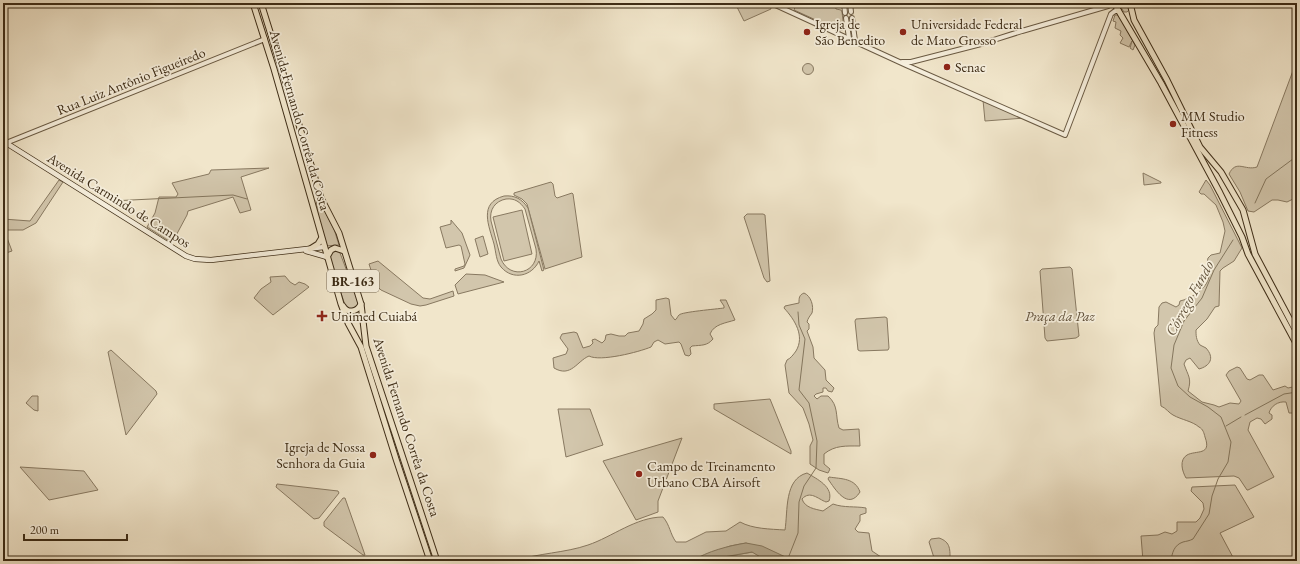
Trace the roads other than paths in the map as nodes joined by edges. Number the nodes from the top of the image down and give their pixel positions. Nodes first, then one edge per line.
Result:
1 (253, 3) edge
2 (261, 3) edge
3 (771, 3) edge
4 (844, 3) edge
5 (850, 3) edge
6 (1113, 3) edge
7 (1130, 3) edge
8 (1119, 11) junction
9 (851, 12) dead end
10 (845, 13) dead end
11 (1132, 14) junction
12 (846, 18) dead end
13 (852, 18) dead end
14 (849, 38) junction
15 (265, 39) junction
16 (855, 41) junction
17 (894, 60) junction
18 (5, 142) edge
19 (1228, 183) junction
20 (1218, 190) junction
21 (321, 240) junction
22 (324, 247) junction
23 (335, 248) junction
24 (310, 249) junction
25 (302, 250) junction
26 (344, 251) junction
27 (327, 256) junction
28 (341, 304) junction
29 (361, 304) junction
30 (1297, 332) edge
31 (1297, 345) edge
32 (430, 561) edge
33 (437, 561) edge

1 - 15 main road, Avenida Fernando Corrêa da Costa / BR-163
2 - 26 main road, Avenida Fernando Corrêa da Costa / BR-163
3 - 14 street
4 - 10 street
5 - 9 street
6 - 8 main road
6 - 17 street
7 - 11 main road
8 - 11 main road
8 - 17 street
8 - 20 main road
11 - 19 main road
12 - 14 street
13 - 16 street
14 - 16 street
15 - 18 street, Rua Luiz Antônio Figueiredo
15 - 21 main road, Avenida Fernando Corrêa da Costa / BR-163
16 - 17 street
18 - 25 main road, Avenida Carmindo de Campos
19 - 20 main road
19 - 30 main road
20 - 31 main road
21 - 22 main road, Avenida Fernando Corrêa da Costa / BR-163
21 - 24 main road
22 - 23 main road
22 - 24 main road, Avenida Carmindo de Campos
22 - 27 main road, Avenida Fernando Corrêa da Costa / BR-163
23 - 26 main road
23 - 27 main road
24 - 25 main road, Avenida Carmindo de Campos
25 - 27 main road
26 - 29 main road, Avenida Fernando Corrêa da Costa / BR-163
27 - 28 main road, Avenida Fernando Corrêa da Costa / BR-163
28 - 29 main road
28 - 32 main road, Avenida Fernando Corrêa da Costa / BR-163
29 - 33 main road, Avenida Fernando Corrêa da Costa / BR-163

